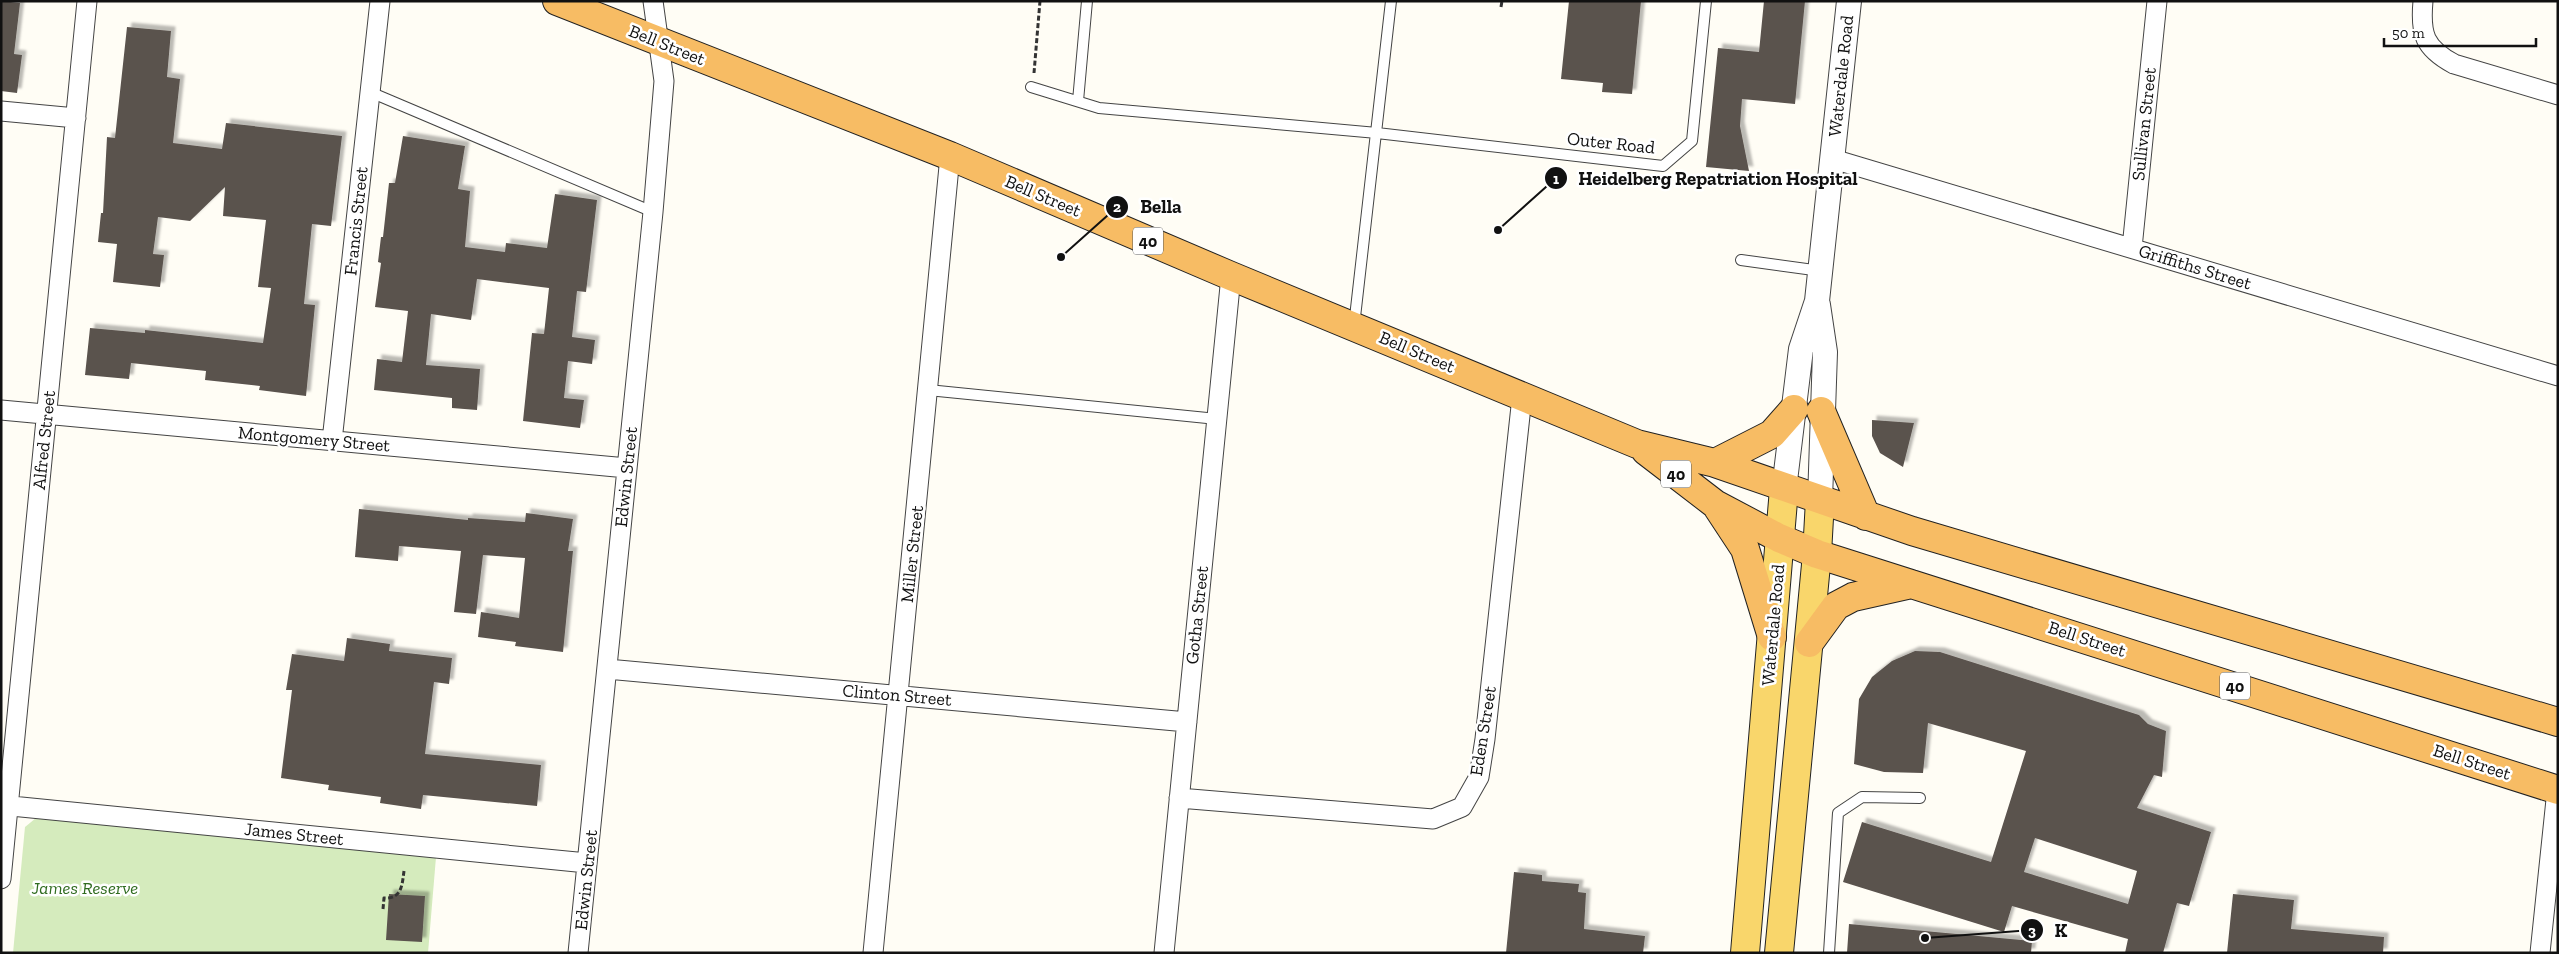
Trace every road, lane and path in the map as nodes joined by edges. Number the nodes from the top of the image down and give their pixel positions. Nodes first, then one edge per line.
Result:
1 (87, 1) edge
2 (380, 1) edge
3 (602, 1) edge
4 (653, 1) edge
5 (1040, 1) edge
6 (1087, 1) edge
7 (1392, 1) edge
8 (1502, 1) edge
9 (1706, 1) edge
10 (1849, 1) edge
11 (2156, 1) edge
12 (2423, 1) edge
13 (565, 4) edge
14 (1501, 7) dead end
15 (657, 41) junction
16 (1031, 88) dead end
17 (1043, 91) junction
18 (370, 92) junction
19 (2558, 95) edge
20 (1078, 101) junction
21 (1, 112) edge
22 (76, 118) junction
23 (1377, 133) junction
24 (950, 156) junction
25 (1833, 159) junction
26 (653, 212) junction
27 (2132, 248) junction
28 (1741, 260) dead end
29 (1821, 271) junction
30 (1231, 276) junction
31 (1817, 300) junction
32 (1354, 326) junction
33 (2558, 376) edge
34 (928, 390) junction
35 (1522, 396) junction
36 (1794, 409) junction
37 (1, 410) edge
38 (1821, 411) junction
39 (47, 414) junction
40 (1217, 419) junction
41 (332, 441) junction
42 (1637, 444) junction
43 (1715, 463) junction
44 (627, 468) junction
45 (1784, 489) junction
46 (1820, 500) junction
47 (1716, 504) junction
48 (1866, 516) junction
49 (1779, 538) junction
50 (1817, 554) junction
51 (1912, 584) junction
52 (1772, 637) junction
53 (1809, 643) junction
54 (607, 669) junction
55 (898, 695) junction
56 (1187, 722) junction
57 (2558, 722) edge
58 (2557, 790) edge
59 (1179, 798) junction
60 (1920, 798) dead end
61 (5, 806) edge
62 (587, 863) junction
63 (404, 871) dead end
64 (1, 879) edge
65 (383, 909) dead end
66 (578, 953) edge
67 (873, 953) edge
68 (1164, 953) edge
69 (1745, 953) edge
70 (1779, 953) edge
71 (1829, 953) edge
72 (2540, 953) edge

1 - 22 street, Alfred Street
2 - 18 street, Francis Street
3 - 13 street
4 - 15 street, Edwin Street
5 - 17 path
6 - 20 lane
7 - 23 lane
8 - 14 path
9 - 23 lane, Outer Road
10 - 25 street, Waterdale Road
11 - 27 street, Sullivan Street
12 - 19 street
13 - 15 highway, Bell Street / 40
15 - 24 highway, Bell Street / 40
15 - 26 street, Edwin Street
16 - 17 lane, Outer Road
17 - 20 lane, Outer Road
18 - 26 lane
18 - 41 street, Francis Street
20 - 23 lane, Outer Road
21 - 22 street
22 - 39 street, Alfred Street
23 - 32 lane
24 - 30 highway, Bell Street / 40
24 - 34 street, Miller Street
25 - 27 street, Griffiths Street
25 - 29 street, Waterdale Road
26 - 44 street, Edwin Street
27 - 33 street, Griffiths Street
28 - 29 lane
29 - 31 street, Waterdale Road
30 - 32 highway, Bell Street / 40
30 - 40 street, Gotha Street
31 - 36 street, Waterdale Road
31 - 38 street, Waterdale Road
32 - 35 highway, Bell Street / 40
34 - 40 lane
34 - 55 street, Miller Street
35 - 42 highway, Bell Street / 40
35 - 59 street, Eden Street
36 - 43 highway
36 - 45 street, Waterdale Road
37 - 39 street, Montgomery Street
38 - 46 street, Waterdale Road
38 - 48 highway
39 - 41 street, Montgomery Street
39 - 61 street, Alfred Street
40 - 56 street, Gotha Street
41 - 44 street, Montgomery Street
42 - 43 highway, Bell Street / 40
42 - 47 highway, Bell Street / 40
43 - 45 highway, Bell Street / 40
44 - 54 street, Edwin Street
45 - 46 highway, Bell Street / 40
45 - 49 main road, Waterdale Road
46 - 48 highway, Bell Street / 40
46 - 50 main road, Waterdale Road
47 - 49 highway, Bell Street / 40
47 - 52 highway
48 - 57 highway, Bell Street / 40
49 - 50 highway, Bell Street / 40
49 - 52 main road, Waterdale Road
50 - 51 highway, Bell Street / 40
50 - 53 main road, Waterdale Road
51 - 53 highway
51 - 58 highway, Bell Street / 40
52 - 69 main road, Waterdale Road
53 - 70 main road, Waterdale Road
54 - 55 street, Clinton Street
54 - 62 street, Edwin Street
55 - 56 street, Clinton Street
55 - 67 street, Miller Street
56 - 59 street, Gotha Street
58 - 72 street
59 - 68 street, Gotha Street
60 - 71 lane
61 - 62 street, James Street
61 - 64 street, Alfred Street
62 - 66 street, Edwin Street
63 - 65 path

